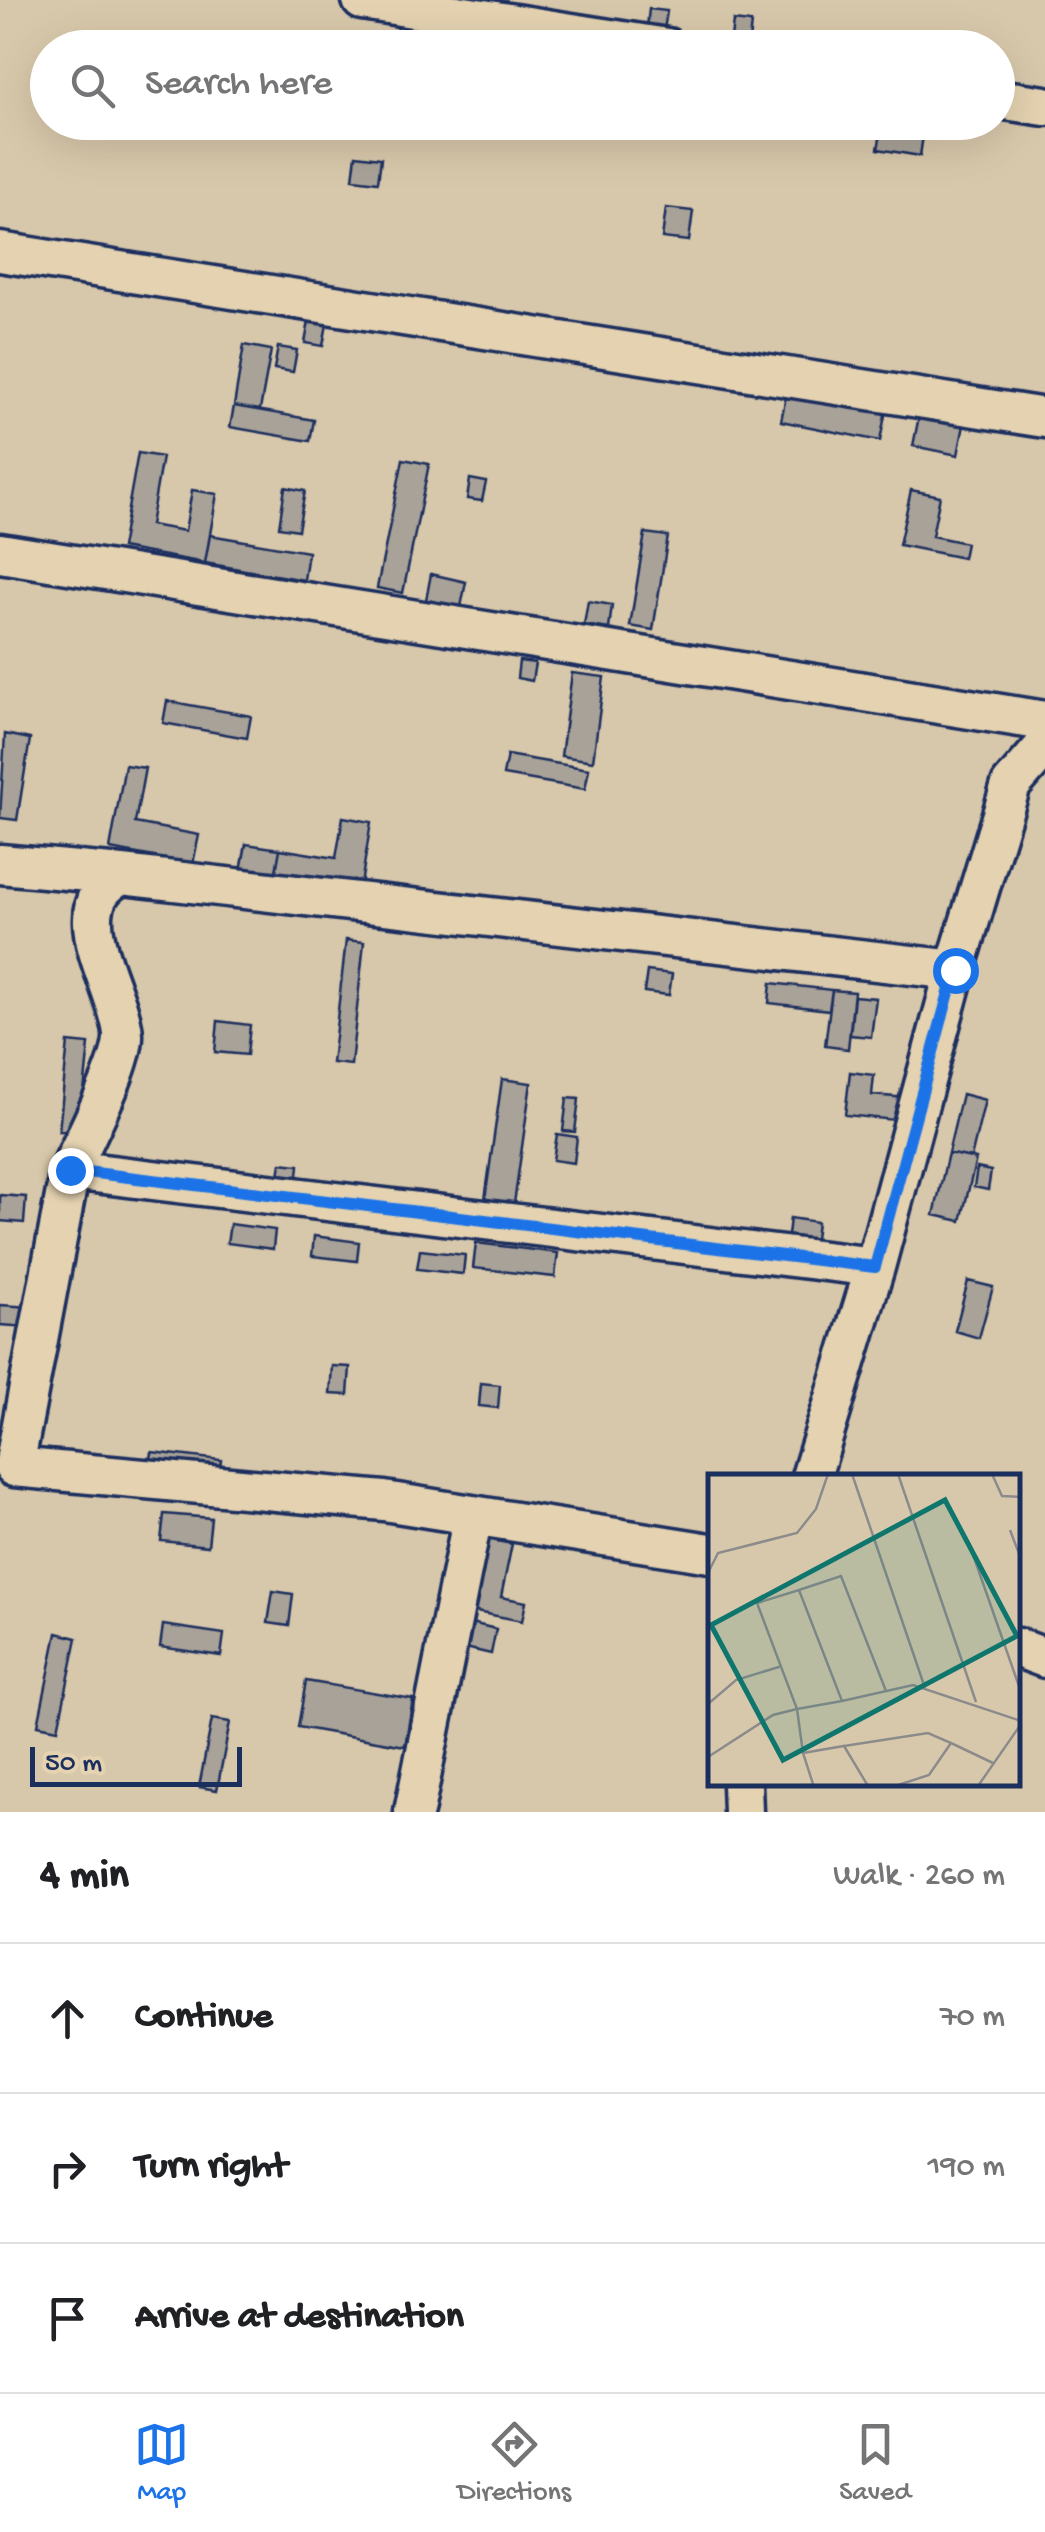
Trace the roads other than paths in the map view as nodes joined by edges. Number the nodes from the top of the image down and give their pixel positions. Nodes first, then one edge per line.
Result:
1 (362, 0) edge
2 (553, 30) edge
3 (1015, 102) edge
4 (1045, 106) edge
5 (0, 252) edge
6 (1045, 418) edge
7 (0, 553) edge
8 (1045, 721) edge
9 (1045, 746) edge
10 (0, 864) edge
11 (122, 874) junction
12 (955, 970) junction
13 (70, 1170) junction
14 (875, 1267) junction
15 (812, 1474) edge
16 (473, 1515) junction
17 (708, 1554) edge
18 (1020, 1649) edge
19 (1045, 1658) edge
20 (742, 1787) edge
21 (414, 1812) edge
22 (743, 1812) edge

1 - 2 street
3 - 4 street
5 - 6 street
7 - 8 street
9 - 12 street
10 - 11 street
11 - 12 street
11 - 13 street
12 - 14 street
13 - 14 street
13 - 16 street
14 - 15 street
16 - 17 street
16 - 21 street
18 - 19 street
20 - 22 street

